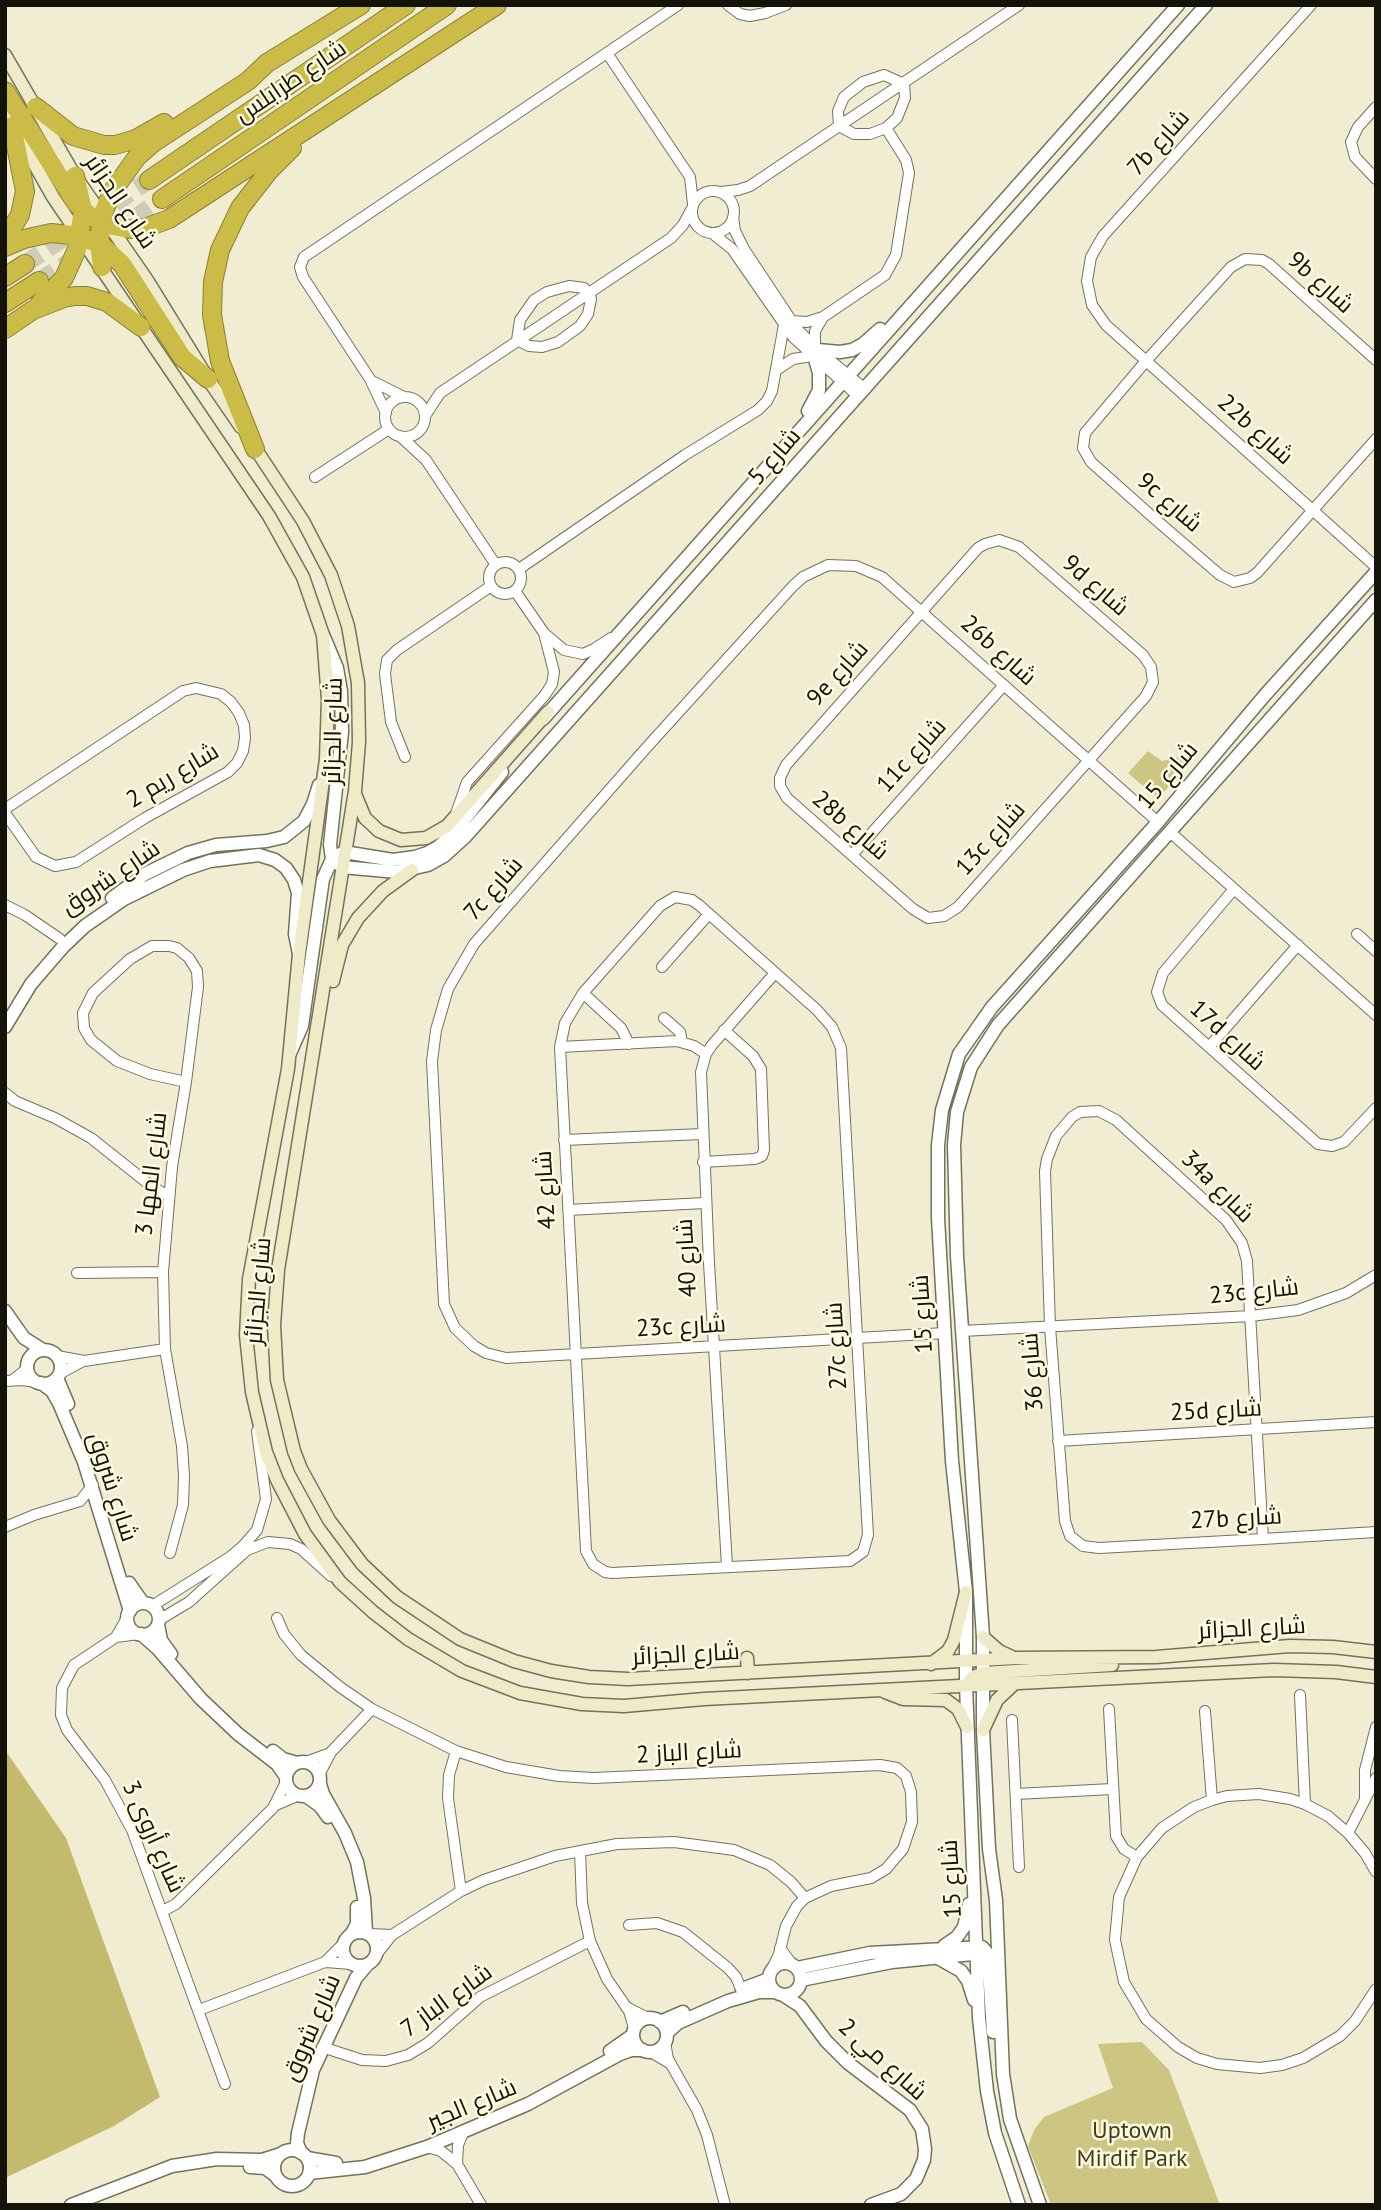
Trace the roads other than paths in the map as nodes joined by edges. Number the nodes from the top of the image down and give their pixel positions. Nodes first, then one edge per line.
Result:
1 (361, 5) edge
2 (406, 5) edge
3 (447, 5) edge
4 (497, 5) edge
5 (678, 5) edge
6 (728, 5) edge
7 (786, 5) edge
8 (1019, 5) edge
9 (1178, 5) edge
10 (1206, 5) edge
11 (1311, 5) edge
12 (607, 53) junction
13 (5, 55) edge
14 (267, 63) junction
15 (904, 84) junction
16 (5, 91) edge
17 (36, 107) junction
18 (1376, 107) edge
19 (9, 119) edge
20 (319, 121) junction
21 (839, 126) junction
22 (886, 128) junction
23 (75, 176) junction
24 (690, 177) junction
25 (1376, 179) edge
26 (149, 180) tunnel mouth
27 (750, 186) junction
28 (717, 191) junction
29 (162, 199) tunnel mouth
30 (692, 207) junction
31 (83, 210) junction
32 (733, 214) junction
33 (104, 221) junction
34 (708, 232) junction
35 (80, 237) junction
36 (671, 237) junction
37 (5, 239) edge
38 (99, 243) junction
39 (5, 247) edge
40 (26, 264) tunnel mouth
41 (102, 267) junction
42 (5, 277) edge
43 (39, 281) tunnel mouth
44 (589, 293) junction
45 (5, 303) edge
46 (33, 310) junction
47 (823, 317) junction
48 (788, 323) junction
49 (893, 324) junction
50 (1106, 325) joint
51 (141, 327) junction
52 (5, 328) edge
53 (517, 340) junction
54 (815, 353) junction
55 (1376, 360) edge
56 (1146, 361) junction
57 (778, 369) junction
58 (845, 378) junction
59 (208, 379) junction
60 (370, 379) junction
61 (861, 392) junction
62 (440, 393) junction
63 (407, 397) junction
64 (386, 413) junction
65 (425, 416) junction
66 (389, 429) junction
67 (419, 431) junction
68 (400, 436) junction
69 (1376, 439) edge
70 (789, 440) junction
71 (255, 449) junction
72 (426, 460) junction
73 (315, 477) dead end
74 (1313, 510) junction
75 (496, 565) junction
76 (519, 569) junction
77 (1376, 570) edge
78 (491, 586) junction
79 (793, 586) joint
80 (516, 591) junction
81 (1376, 600) edge
82 (922, 612) junction
83 (620, 631) junction
84 (544, 633) junction
85 (323, 635) junction
86 (1290, 668) junction
87 (1004, 685) junction
88 (548, 712) junction
89 (1258, 731) junction
90 (405, 757) dead end
91 (1088, 761) junction
92 (786, 765) joint
93 (323, 775) junction
94 (355, 790) junction
95 (5, 811) edge
96 (456, 816) junction
97 (1158, 822) junction
98 (1170, 832) junction
99 (852, 855) junction
100 (339, 859) junction
101 (412, 870) junction
102 (148, 880) junction
103 (1234, 889) junction
104 (5, 905) edge
105 (699, 905) joint
106 (913, 909) joint
107 (709, 914) junction
108 (1074, 914) junction
109 (1357, 934) dead end
110 (60, 940) junction
111 (1298, 945) junction
112 (1376, 951) edge
113 (299, 954) junction
114 (1055, 962) junction
115 (662, 967) dead end
116 (775, 973) junction
117 (583, 993) junction
118 (5, 1012) edge
119 (1375, 1014) edge
120 (664, 1018) dead end
121 (5, 1027) edge
122 (318, 1028) junction
123 (724, 1030) junction
124 (682, 1042) junction
125 (629, 1044) junction
126 (559, 1047) junction
127 (1209, 1047) junction
128 (290, 1054) junction
129 (706, 1054) junction
130 (186, 1082) junction
131 (5, 1093) edge
132 (10, 1100) edge
133 (1376, 1108) edge
134 (702, 1134) junction
135 (564, 1140) junction
136 (703, 1162) junction
137 (1045, 1171) joint
138 (169, 1196) junction
139 (705, 1203) junction
140 (568, 1210) junction
141 (938, 1218) junction
142 (957, 1255) junction
143 (163, 1272) junction
144 (77, 1273) dead end
145 (1376, 1275) edge
146 (444, 1304) joint
147 (5, 1311) edge
148 (1251, 1316) junction
149 (5, 1324) edge
150 (1050, 1327) junction
151 (962, 1331) junction
152 (945, 1333) junction
153 (857, 1338) junction
154 (713, 1347) junction
155 (165, 1349) junction
156 (43, 1350) junction
157 (575, 1354) junction
158 (57, 1356) junction
159 (84, 1361) junction
160 (28, 1365) junction
161 (58, 1376) junction
162 (9, 1380) edge
163 (39, 1383) junction
164 (1376, 1422) edge
165 (258, 1424) junction
166 (1257, 1430) junction
167 (1058, 1441) junction
168 (93, 1485) junction
169 (80, 1501) junction
170 (100, 1510) junction
171 (5, 1527) edge
172 (1376, 1532) edge
173 (1263, 1539) junction
174 (1099, 1548) joint
175 (586, 1550) joint
176 (170, 1553) dead end
177 (727, 1566) junction
178 (340, 1582) junction
179 (180, 1588) junction
180 (966, 1592) junction
181 (189, 1602) junction
182 (147, 1604) junction
183 (129, 1614) junction
184 (277, 1618) dead end
185 (159, 1623) junction
186 (140, 1634) junction
187 (116, 1637) junction
188 (983, 1637) junction
189 (1376, 1652) edge
190 (1156, 1657) junction
191 (747, 1658) dead end
192 (1016, 1658) junction
193 (966, 1662) junction
194 (931, 1664) junction
195 (748, 1673) junction
196 (983, 1673) junction
197 (1373, 1679) edge
198 (1014, 1684) junction
199 (966, 1685) junction
200 (881, 1690) junction
201 (1300, 1695) dead end
202 (372, 1709) junction
203 (1109, 1709) dead end
204 (1205, 1711) dead end
205 (1012, 1720) dead end
206 (967, 1727) junction
207 (1376, 1727) edge
208 (983, 1730) junction
209 (456, 1751) junction
210 (331, 1752) junction
211 (302, 1763) junction
212 (1376, 1778) edge
213 (286, 1779) junction
214 (319, 1779) junction
215 (1112, 1789) junction
216 (1016, 1794) junction
217 (302, 1796) junction
218 (1365, 1797) junction
219 (1212, 1800) junction
220 (1305, 1804) junction
221 (273, 1808) junction
222 (1348, 1833) junction
223 (580, 1851) junction
224 (1137, 1857) junction
225 (1019, 1867) dead end
226 (1376, 1872) edge
227 (461, 1891) junction
228 (973, 1891) junction
229 (805, 1898) junction
230 (163, 1911) junction
231 (629, 1925) dead end
232 (352, 1933) junction
233 (368, 1933) junction
234 (393, 1935) junction
235 (997, 1937) junction
236 (590, 1941) junction
237 (343, 1944) junction
238 (780, 1948) junction
239 (980, 1950) junction
240 (938, 1952) junction
241 (831, 1959) junction
242 (326, 1962) junction
243 (362, 1962) junction
244 (770, 1974) junction
245 (797, 1974) junction
246 (831, 1974) junction
247 (741, 1989) junction
248 (1376, 1989) edge
249 (779, 1993) junction
250 (626, 2007) junction
251 (800, 2007) junction
252 (199, 2010) junction
253 (979, 2018) junction
254 (660, 2029) junction
255 (634, 2032) junction
256 (322, 2047) junction
257 (647, 2051) junction
258 (1003, 2054) junction
259 (671, 2064) junction
260 (225, 2084) dead end
261 (463, 2133) junction
262 (427, 2147) junction
263 (282, 2153) junction
264 (304, 2155) junction
265 (457, 2164) junction
266 (309, 2173) junction
267 (276, 2176) junction
268 (71, 2205) edge
269 (92, 2205) edge
270 (481, 2205) edge
271 (725, 2205) edge
272 (871, 2205) edge
273 (1019, 2205) edge
274 (1040, 2205) edge

1 - 14 highway
2 - 26 highway, شارع طرابلس
3 - 29 highway, شارع طرابلس
4 - 20 highway
5 - 12 street
6 - 7 street
8 - 15 street
9 - 49 street, شارع 5
10 - 61 street, شارع 5
11 - 50 street, 7b شارع
12 - 24 street
12 - 60 street
13 - 17 main road, شارع الجزائر
14 - 17 highway
14 - 33 highway
15 - 21 street
15 - 21 street
15 - 22 street
16 - 31 highway
17 - 23 main road, شارع الجزائر
18 - 25 street
19 - 35 main road, شارع الجزائر
19 - 37 highway
20 - 33 highway
20 - 71 highway
21 - 22 street
21 - 27 street
22 - 47 street
23 - 31 highway
23 - 33 main road, شارع الجزائر
24 - 28 street
24 - 30 street
27 - 28 street
27 - 32 street
28 - 30 street
28 - 32 street
30 - 34 street
30 - 36 street
31 - 33 highway
31 - 35 highway
32 - 34 street
32 - 48 street
33 - 38 highway
33 - 59 main road, شارع الجزائر
34 - 36 street
34 - 48 street
35 - 38 highway
35 - 39 highway
35 - 41 main road, شارع الجزائر
35 - 46 highway
36 - 44 street
38 - 41 highway
38 - 59 highway
40 - 42 highway
41 - 51 main road, شارع الجزائر
43 - 45 highway
44 - 53 street
44 - 53 street
44 - 53 street
46 - 51 highway
46 - 52 highway
47 - 48 street
47 - 54 street
48 - 54 street
48 - 57 street
49 - 54 street
49 - 58 street, شارع 5
50 - 56 street, 22b شارع
51 - 85 main road, شارع الجزائر
53 - 62 street
54 - 57 street
54 - 58 street
54 - 70 street
55 - 56 street, 9b شارع
56 - 74 street, 22b شارع
56 - 74 street, 9c شارع
57 - 76 street
58 - 61 street
58 - 70 street, شارع 5
59 - 71 main road, شارع الجزائر
60 - 63 street
60 - 64 street
61 - 101 street, شارع 5
62 - 63 street
62 - 65 street
63 - 64 street
63 - 65 street
64 - 66 street
65 - 67 street
66 - 68 street
66 - 73 street
67 - 68 street
67 - 72 street
68 - 72 street
69 - 74 street
70 - 83 street, شارع 5
71 - 94 main road, شارع الجزائر
72 - 75 street
74 - 77 street, 22b شارع
75 - 76 street
75 - 78 street
76 - 80 street
77 - 86 street, شارع 15
78 - 80 street
78 - 90 street
79 - 82 street, 26b شارع
79 - 146 street, 7c شارع
80 - 84 street
81 - 89 street, شارع 15
82 - 87 street, 26b شارع
82 - 91 street, 9d شارع
82 - 92 street, 9e شارع
83 - 84 street
83 - 88 street, شارع 5
84 - 96 street
85 - 93 main road, شارع الجزائر
85 - 100 street
86 - 89 street
86 - 97 street, شارع 15
87 - 91 street, 26b شارع
87 - 99 street, 11c شارع
88 - 96 main road
88 - 100 street, شارع 5
89 - 98 street, شارع 15
91 - 97 street, 26b شارع
91 - 106 street, 13c شارع
92 - 99 street, 28b شارع
93 - 102 street, شارع شروق
93 - 113 main road, شارع الجزائر
94 - 96 main road
94 - 100 main road, شارع الجزائر
95 - 95 street, شارع ريم 2
97 - 108 street, شارع 15
98 - 103 street
98 - 114 street, شارع 15
99 - 106 street, 28b شارع
100 - 101 street, شارع 5
100 - 122 main road, شارع الجزائر
100 - 128 street
101 - 122 main road
102 - 110 street, شارع شروق
102 - 113 street, شارع شروق
102 - 121 street, شارع شروق
103 - 111 street
103 - 127 street, 17d شارع
104 - 110 street
105 - 107 street, 27c شارع
105 - 117 street, شارع 42
107 - 115 street
107 - 116 street, 27c شارع
108 - 114 street
108 - 141 street, شارع 15
109 - 112 street
110 - 118 street, شارع شروق
111 - 119 street
111 - 127 street
113 - 128 main road, شارع الجزائر
114 - 142 street, شارع 15
116 - 123 street, شارع 40
116 - 153 street, 27c شارع
117 - 125 street
117 - 126 street, شارع 42
120 - 124 street
122 - 195 main road, شارع الجزائر
123 - 129 street, شارع 40
123 - 136 street
124 - 125 street
124 - 129 street
125 - 126 street
126 - 135 street, شارع 42
127 - 133 street, 17d شارع
128 - 165 main road, شارع الجزائر
129 - 134 street, شارع 40
130 - 130 street, شارع المها 3
130 - 138 street, شارع المها 3
131 - 132 street
132 - 138 street
134 - 135 street
134 - 136 street, شارع 40
135 - 140 street, شارع 42
136 - 139 street, شارع 40
137 - 148 street, 34a شارع
137 - 150 street, شارع 36
138 - 143 street, شارع المها 3
139 - 140 street
139 - 154 street, شارع 40
140 - 157 street, شارع 42
141 - 142 street
141 - 152 street, شارع 15
142 - 151 street, شارع 15
143 - 144 street, شارع المها 3
143 - 155 street, شارع المها 3
145 - 148 street, 23c شارع
146 - 157 street, 23c شارع
147 - 156 street
148 - 150 street, 23c شارع
148 - 166 street, 34a شارع
149 - 160 street
150 - 151 street, 23c شارع
150 - 167 street, شارع 36
151 - 188 street, شارع 15
152 - 153 street, 23c شارع
152 - 180 street, شارع 15
153 - 154 street, 23c شارع
153 - 177 street, 27c شارع
154 - 157 street, 23c شارع
154 - 177 street, شارع 40
155 - 159 street
155 - 176 street, شارع المها 3
156 - 158 street
156 - 160 street
157 - 175 street, شارع 42
158 - 159 street
158 - 161 street
159 - 161 street
160 - 162 street
160 - 163 street
161 - 163 street
161 - 182 street, شارع شروق
162 - 163 street
163 - 168 street, شارع شروق
164 - 166 street, 25d شارع
165 - 178 main road, شارع الجزائر
165 - 179 street
166 - 167 street, 25d شارع
166 - 173 street, 34a شارع
167 - 174 street, شارع 36
168 - 169 street
168 - 170 street, شارع شروق
169 - 170 street
169 - 171 street
170 - 183 street, شارع شروق
172 - 173 street, 27b شارع
173 - 174 street, 27b شارع
175 - 177 street, 27c شارع
178 - 181 street
178 - 200 main road, شارع الجزائر
179 - 181 street
179 - 182 street
180 - 193 street, شارع 15
180 - 194 main road
181 - 185 street
182 - 183 street
182 - 185 street
183 - 186 street
183 - 187 street, شارع أروى 3
184 - 202 street, شارع الباز 2
185 - 186 street
185 - 211 street
186 - 187 street, شارع أروى 3
186 - 213 street
187 - 230 street, شارع أروى 3
188 - 192 main road
188 - 196 street, شارع 15
189 - 190 main road, شارع الجزائر
190 - 192 main road, شارع الجزائر
190 - 196 main road
191 - 195 main road
192 - 196 main road, شارع الجزائر
193 - 194 main road, شارع الجزائر
193 - 196 main road, شارع الجزائر
193 - 199 street, شارع 15
194 - 195 main road, شارع الجزائر
196 - 198 main road, شارع الجزائر
196 - 199 main road, شارع الجزائر
196 - 208 street, شارع 15
197 - 198 main road, شارع الجزائر
198 - 208 main road
199 - 200 main road, شارع الجزائر
199 - 206 street, شارع 15
200 - 206 main road
201 - 220 street
202 - 209 street, شارع الباز 2
202 - 210 street
203 - 215 street
204 - 219 street
205 - 216 street
206 - 228 street, شارع 15
207 - 218 street
208 - 235 street, شارع 15
209 - 227 street
209 - 229 street, شارع الباز 2
210 - 211 street
210 - 214 street
211 - 213 street
211 - 214 street
212 - 218 street
213 - 217 street
213 - 221 street
214 - 217 street
214 - 233 street
215 - 216 street
215 - 224 street
216 - 225 street
217 - 221 street
217 - 232 street
218 - 222 street
219 - 220 street
219 - 224 street
220 - 222 street
221 - 230 street
222 - 226 street
223 - 227 street
223 - 229 street
223 - 236 street
224 - 248 street
227 - 234 street
228 - 239 street, شارع 15
228 - 240 street
229 - 238 street
230 - 252 street, شارع أروى 3
231 - 247 street
232 - 233 street
232 - 237 street
233 - 234 street
233 - 243 street
234 - 243 street
235 - 239 street
235 - 258 street, شارع 15
236 - 250 street
236 - 256 street, شارع الباز 7
237 - 242 street
237 - 243 street
238 - 244 street
238 - 245 street
239 - 240 street
239 - 253 street, شارع 15
239 - 258 street
240 - 241 street
240 - 246 street
240 - 253 street
241 - 245 street
241 - 246 street
242 - 243 street
242 - 252 street
243 - 256 street, شارع شروق
243 - 263 street, شارع شروق
244 - 245 street
244 - 247 street
244 - 249 street
245 - 246 street
245 - 249 street
245 - 251 street
247 - 254 street
249 - 251 street, شارع مي 2
249 - 254 street
250 - 254 street
250 - 255 street
251 - 272 street, شارع مي 2
252 - 260 street, شارع أروى 3
253 - 273 street, شارع 15
254 - 255 street
254 - 257 street
254 - 259 street
255 - 257 street
255 - 264 street, شارع الجير
256 - 264 street, شارع شروق
257 - 259 street
257 - 261 street, شارع الجير
258 - 274 street, شارع 15
259 - 271 street
261 - 262 street, شارع الجير
261 - 265 street
262 - 265 street
262 - 266 street, شارع الجير
263 - 264 street
263 - 267 street
263 - 268 street
264 - 266 street
265 - 270 street
266 - 267 street
267 - 269 street

